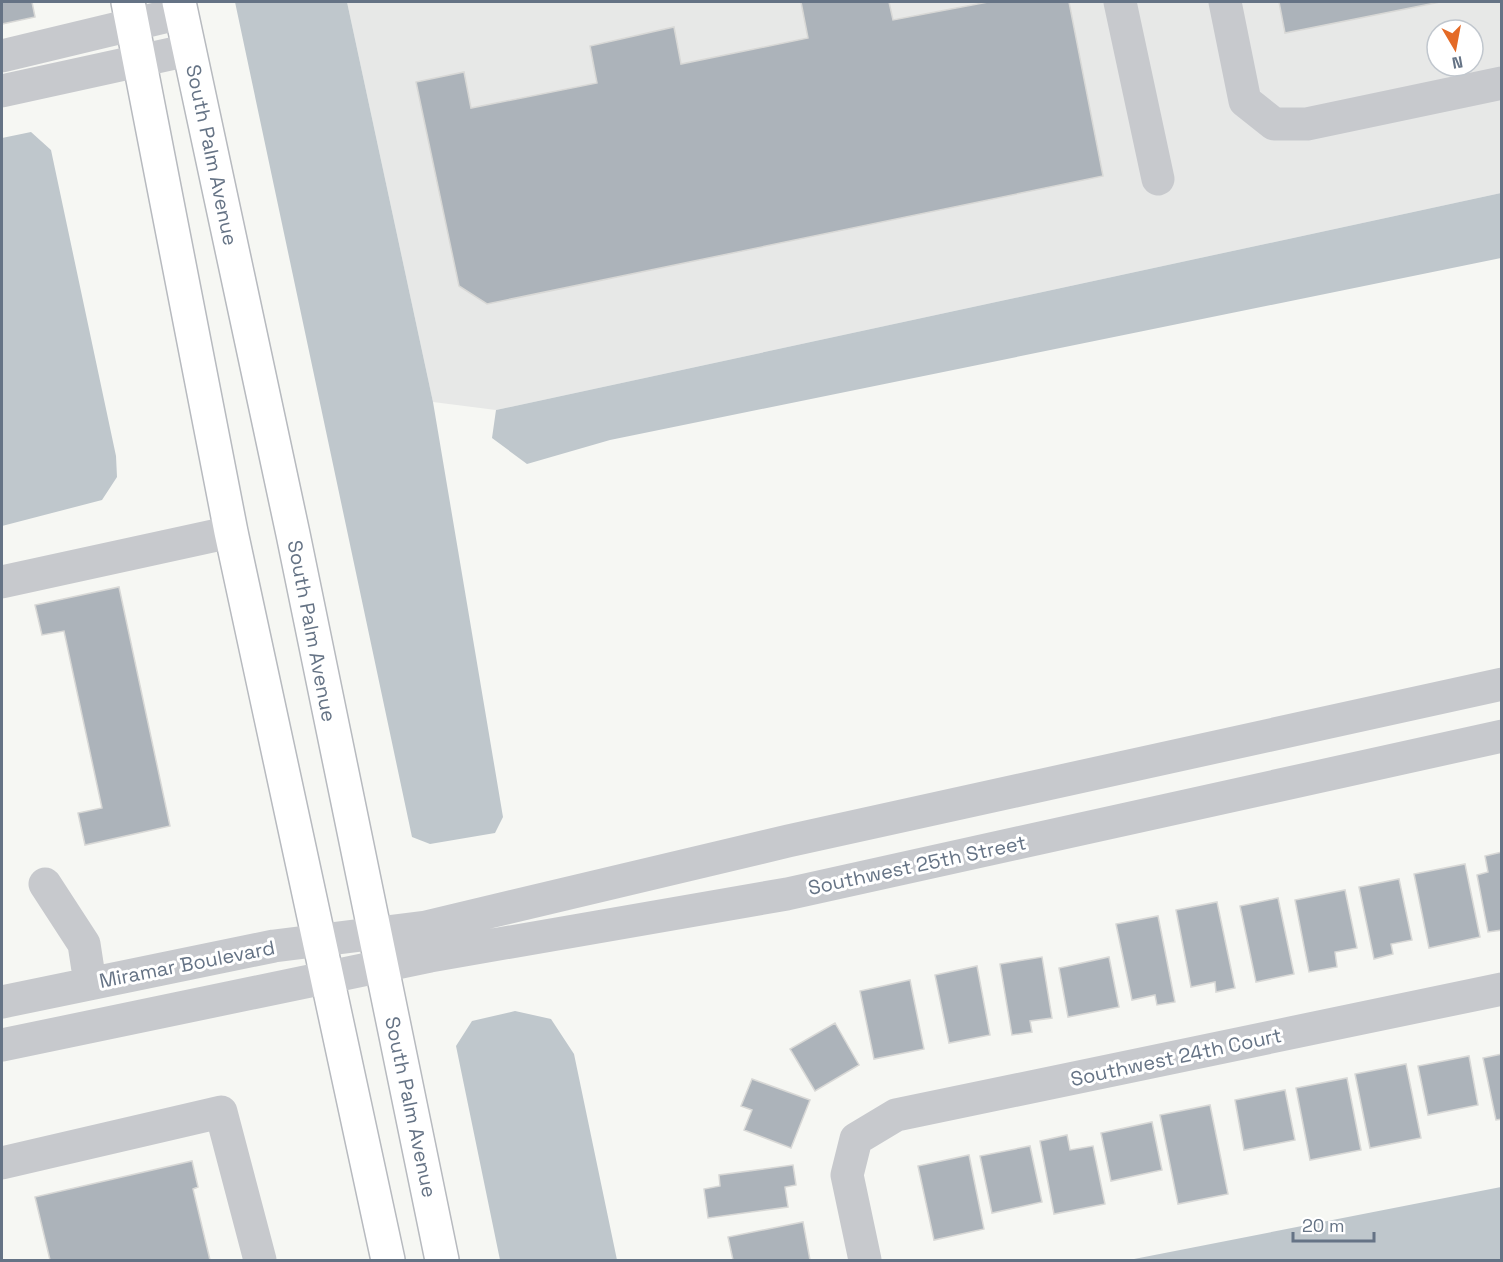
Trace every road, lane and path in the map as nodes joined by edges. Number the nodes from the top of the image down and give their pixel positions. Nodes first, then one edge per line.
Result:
1 (1120, 2) edge
2 (1225, 2) edge
3 (180, 7) edge
4 (130, 13) edge
5 (189, 50) junction
6 (2, 57) edge
7 (140, 62) junction
8 (1502, 83) edge
9 (2, 91) edge
10 (1158, 179) dead end
11 (231, 532) junction
12 (2, 582) edge
13 (1502, 684) edge
14 (1502, 736) edge
15 (45, 884) dead end
16 (374, 933) junction
17 (320, 940) junction
18 (381, 966) junction
19 (328, 978) junction
20 (90, 983) junction
21 (1502, 989) edge
22 (2, 1002) edge
23 (2, 1045) edge
24 (2, 1163) edge
25 (260, 1260) edge
26 (388, 1260) edge
27 (442, 1260) edge
28 (865, 1260) edge

1 - 10 street
2 - 8 street
3 - 4 street
3 - 5 main road, South Palm Avenue
4 - 6 street
4 - 7 main road
5 - 7 street
5 - 16 main road, South Palm Avenue
7 - 9 street
7 - 11 main road
11 - 12 street
11 - 17 main road
13 - 16 street
14 - 18 street, Southwest 25th Street
15 - 20 street
16 - 17 street, Miramar Boulevard
16 - 18 main road, South Palm Avenue
17 - 19 main road
17 - 20 street, Miramar Boulevard
18 - 19 street, Southwest 25th Street
18 - 27 main road, South Palm Avenue
19 - 23 street
19 - 26 main road
20 - 22 street, Miramar Boulevard
21 - 28 street, Southwest 24th Court
24 - 25 street

